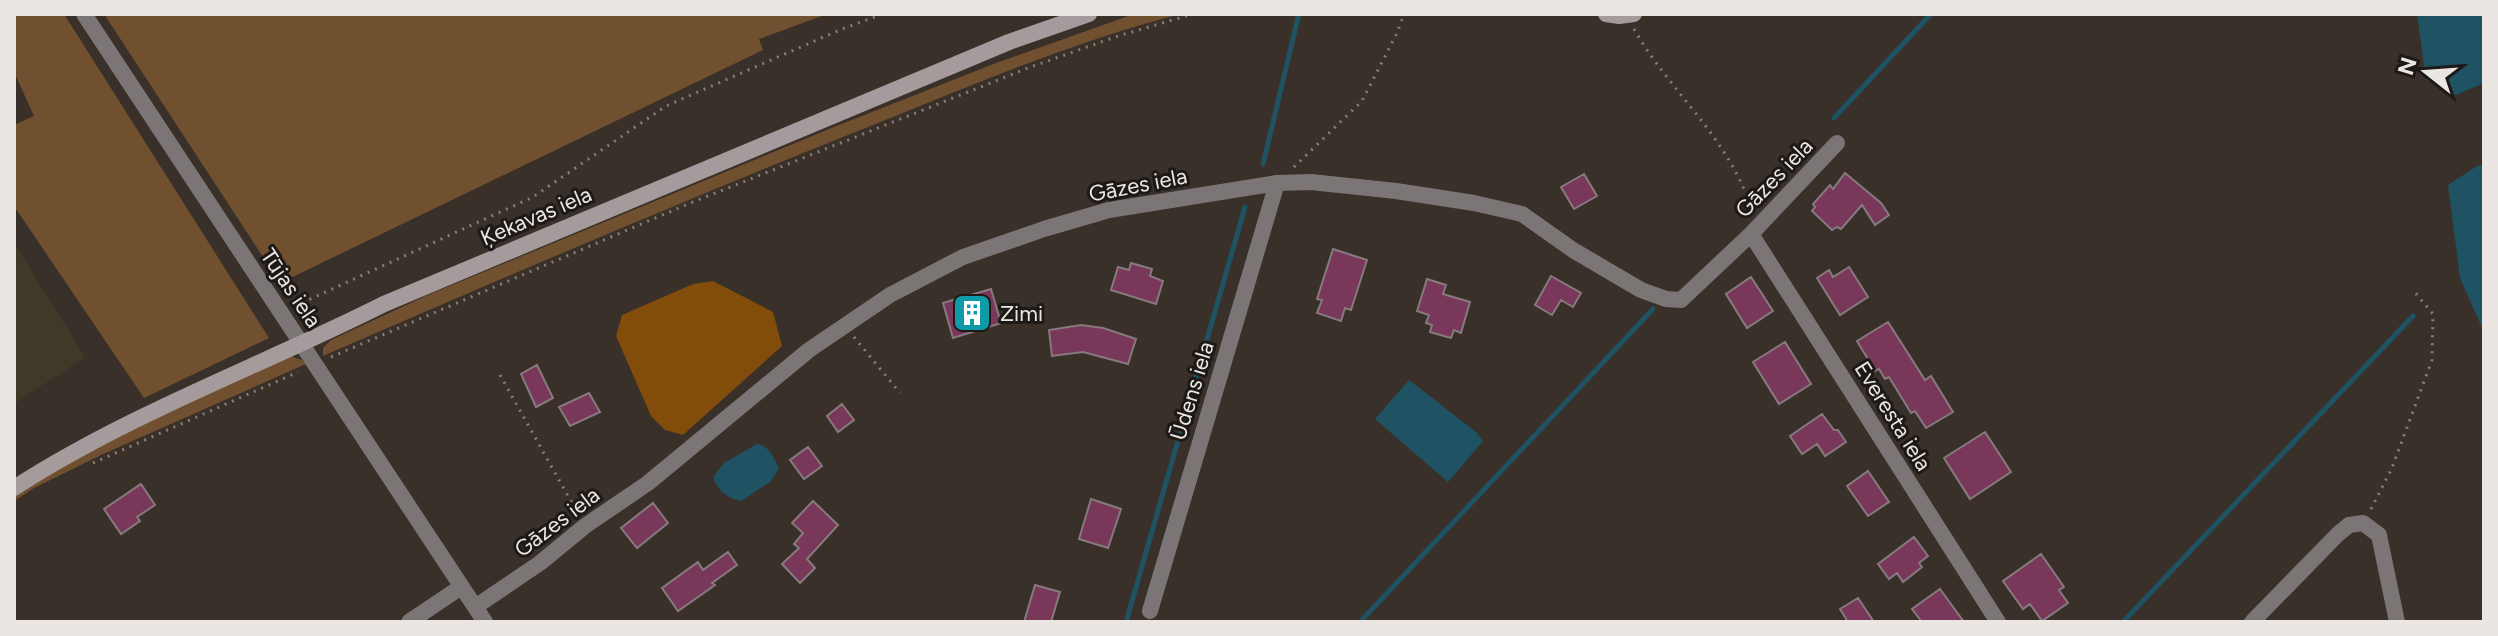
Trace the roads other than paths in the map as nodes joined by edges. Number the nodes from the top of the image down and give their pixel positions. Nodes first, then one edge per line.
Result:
1 (84, 14) edge
2 (1089, 14) edge
3 (1606, 14) edge
4 (1630, 15) edge
5 (1837, 143) dead end
6 (1277, 183) junction
7 (1754, 231) junction
8 (303, 345) junction
9 (14, 488) edge
10 (461, 587) junction
11 (475, 607) junction
12 (1150, 611) dead end
13 (409, 622) edge
14 (485, 622) edge
15 (1998, 622) edge
16 (2252, 622) edge
17 (2397, 622) edge

1 - 8 street, Tūjas iela
2 - 8 main road, Ķekavas iela
3 - 4 main road
5 - 7 street, Gāzes iela
6 - 7 street, Gāzes iela
6 - 11 street, Gāzes iela
6 - 12 street, Ūdens iela
7 - 15 street, Everesta iela
8 - 9 main road, Ķekavas iela
8 - 10 street, Tūjas iela
10 - 11 street, Tūjas iela
10 - 13 street
11 - 14 street, Tūjas iela
16 - 17 street

